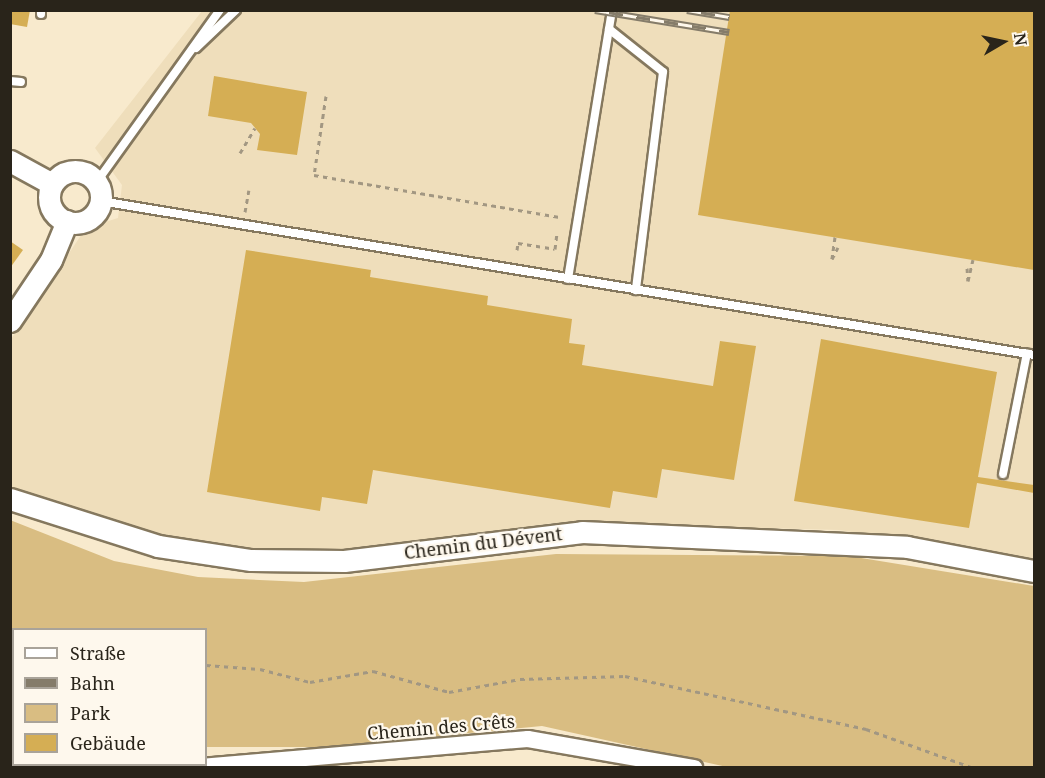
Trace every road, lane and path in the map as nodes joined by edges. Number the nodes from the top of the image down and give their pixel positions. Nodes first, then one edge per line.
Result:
1 (220, 10) edge
2 (236, 10) edge
3 (612, 10) edge
4 (609, 29) junction
5 (189, 54) junction
6 (10, 81) edge
7 (21, 82) dead end
8 (326, 96) dead end
9 (255, 128) dead end
10 (240, 153) dead end
11 (11, 161) edge
12 (52, 184) junction
13 (249, 190) dead end
14 (98, 192) junction
15 (244, 216) dead end
16 (559, 217) dead end
17 (67, 221) junction
18 (557, 233) dead end
19 (835, 237) dead end
20 (838, 247) dead end
21 (517, 250) dead end
22 (973, 260) dead end
23 (967, 268) dead end
24 (568, 279) junction
25 (636, 290) junction
26 (10, 321) edge
27 (1031, 354) edge
28 (1003, 474) dead end
29 (10, 499) edge
30 (1035, 571) edge
31 (207, 665) edge
32 (167, 766) edge
33 (183, 768) edge
34 (189, 768) edge
35 (695, 768) edge
36 (974, 768) edge

1 - 5 lane
2 - 5 lane
3 - 4 lane
4 - 24 lane
4 - 25 lane
5 - 14 lane
6 - 7 lane
8 - 16 path
9 - 10 path
11 - 12 street
12 - 14 street
12 - 17 street
13 - 15 path
14 - 17 street
14 - 24 lane
17 - 26 street
18 - 21 path
19 - 20 path
22 - 23 path
24 - 25 lane
25 - 27 lane
27 - 28 lane
29 - 30 street, Chemin du Dévent
31 - 36 path
32 - 33 street
34 - 35 street, Chemin des Crêts

